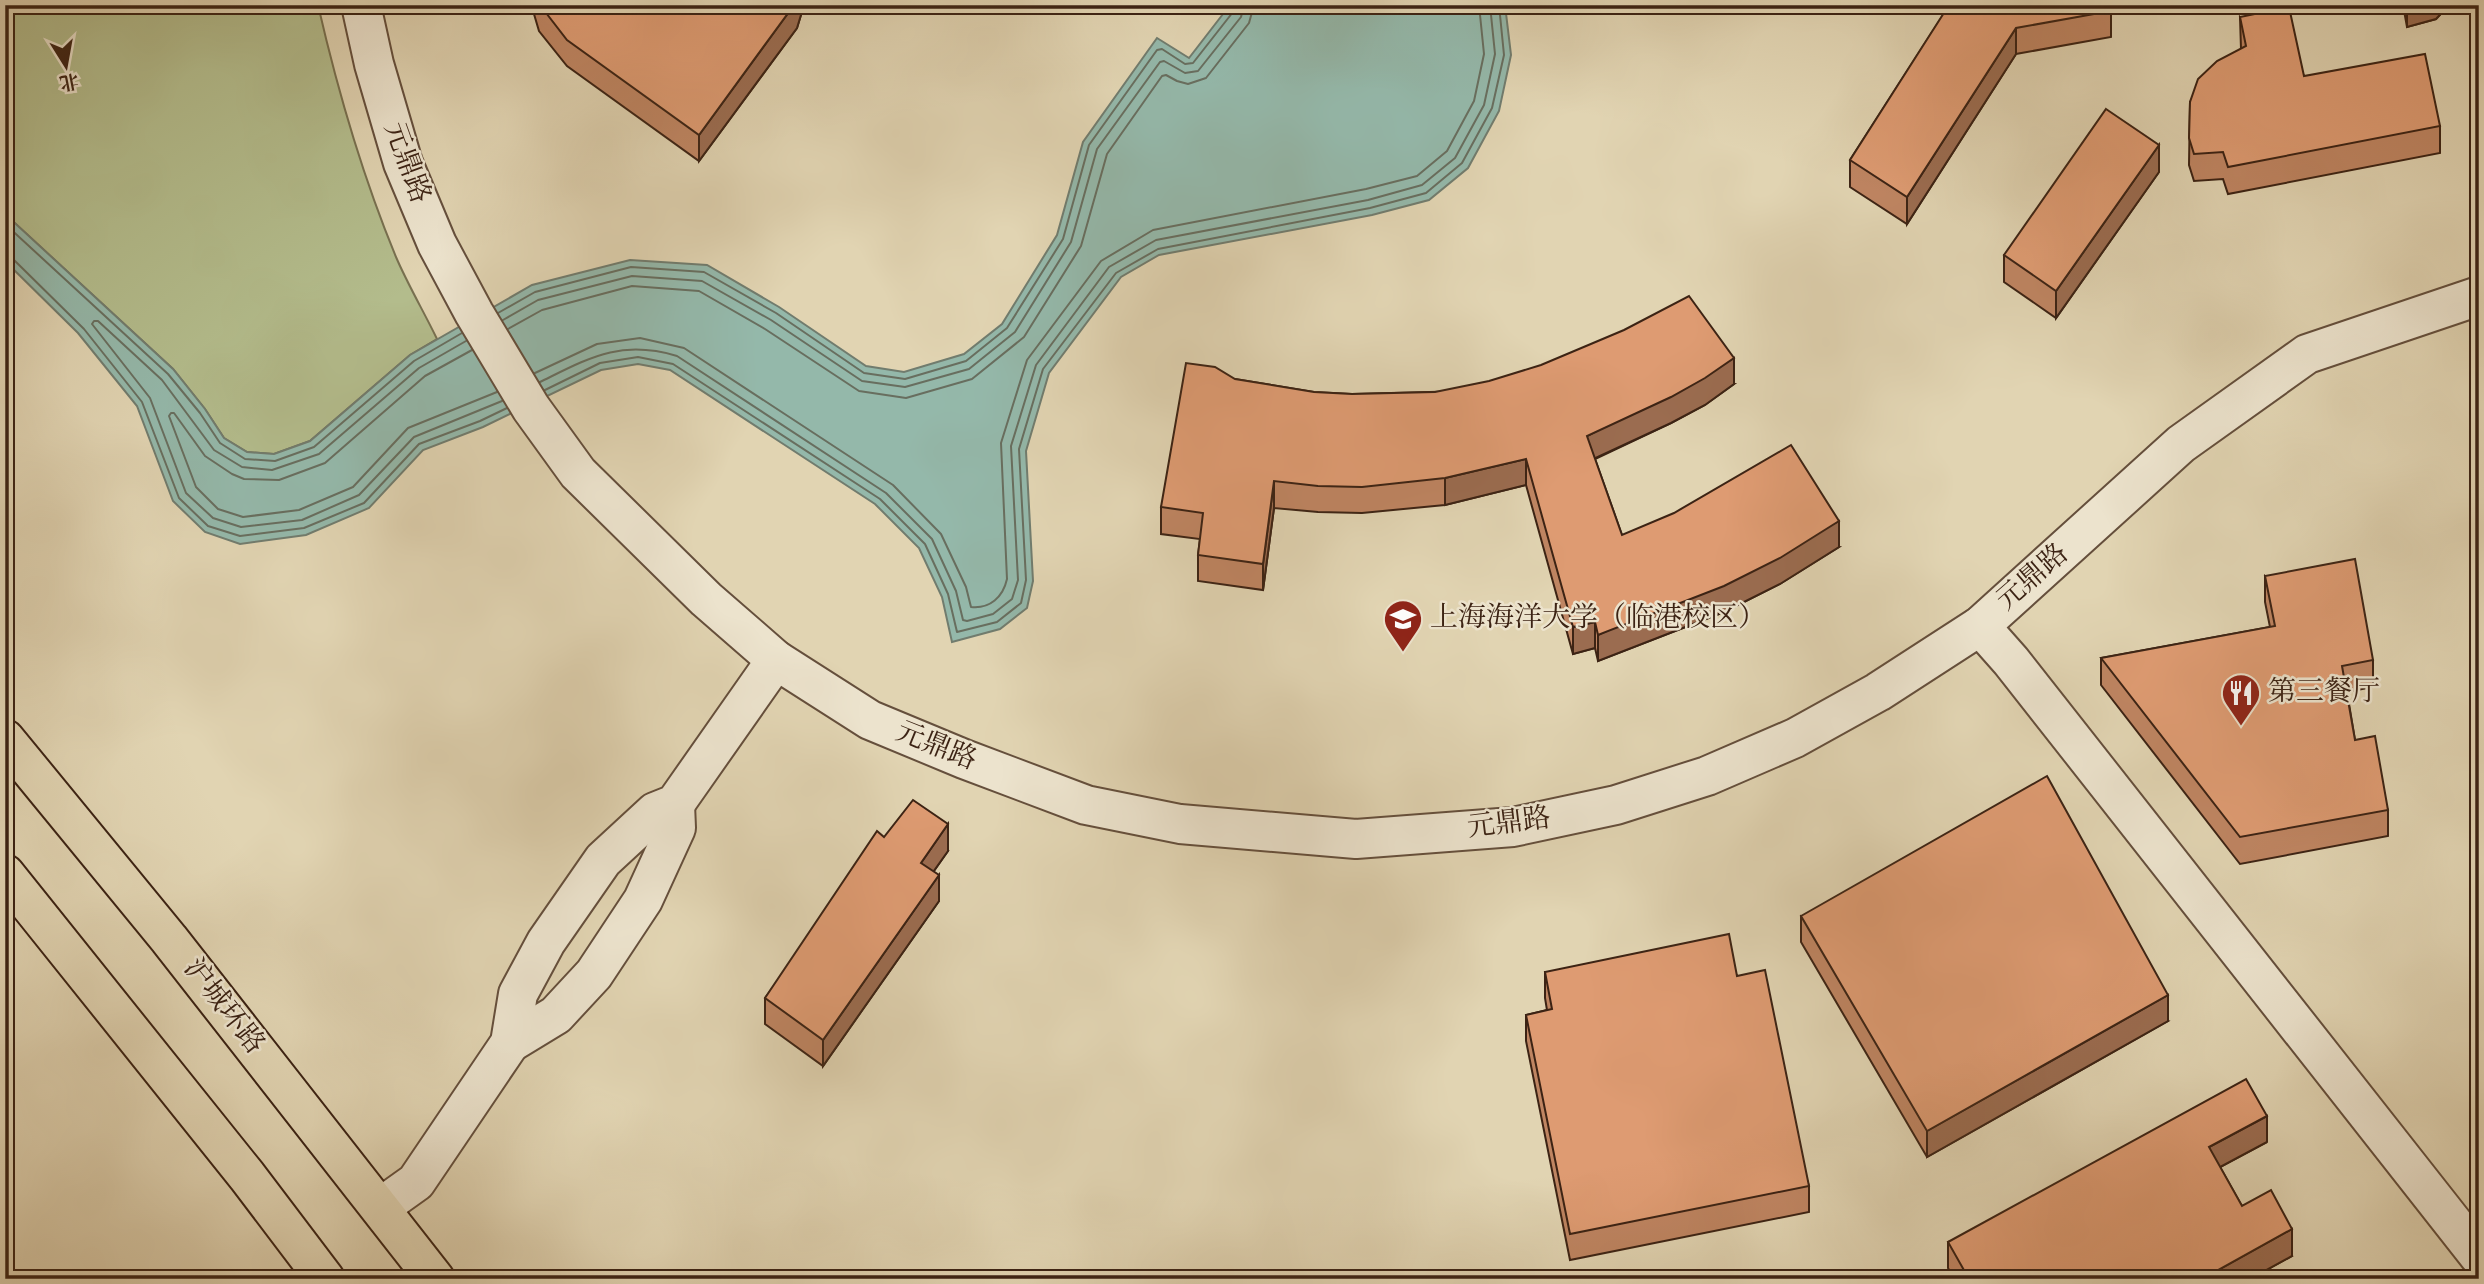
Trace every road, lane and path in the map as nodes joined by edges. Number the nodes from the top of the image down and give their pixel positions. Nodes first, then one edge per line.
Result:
1 (362, 5) edge
2 (2479, 296) edge
3 (1980, 625) junction
4 (776, 660) junction
5 (5, 739) edge
6 (674, 804) junction
7 (5, 874) edge
8 (510, 1043) junction
9 (381, 1207) junction
10 (2479, 1256) edge
11 (325, 1279) edge
12 (435, 1279) edge

1 - 4 street, 元鼎路
2 - 3 street, 元鼎路
3 - 4 street, 元鼎路
3 - 10 street
4 - 6 street
5 - 9 main road, 沪城环路
6 - 8 street
6 - 8 street
7 - 11 main road
8 - 9 street
9 - 12 main road, 沪城环路

